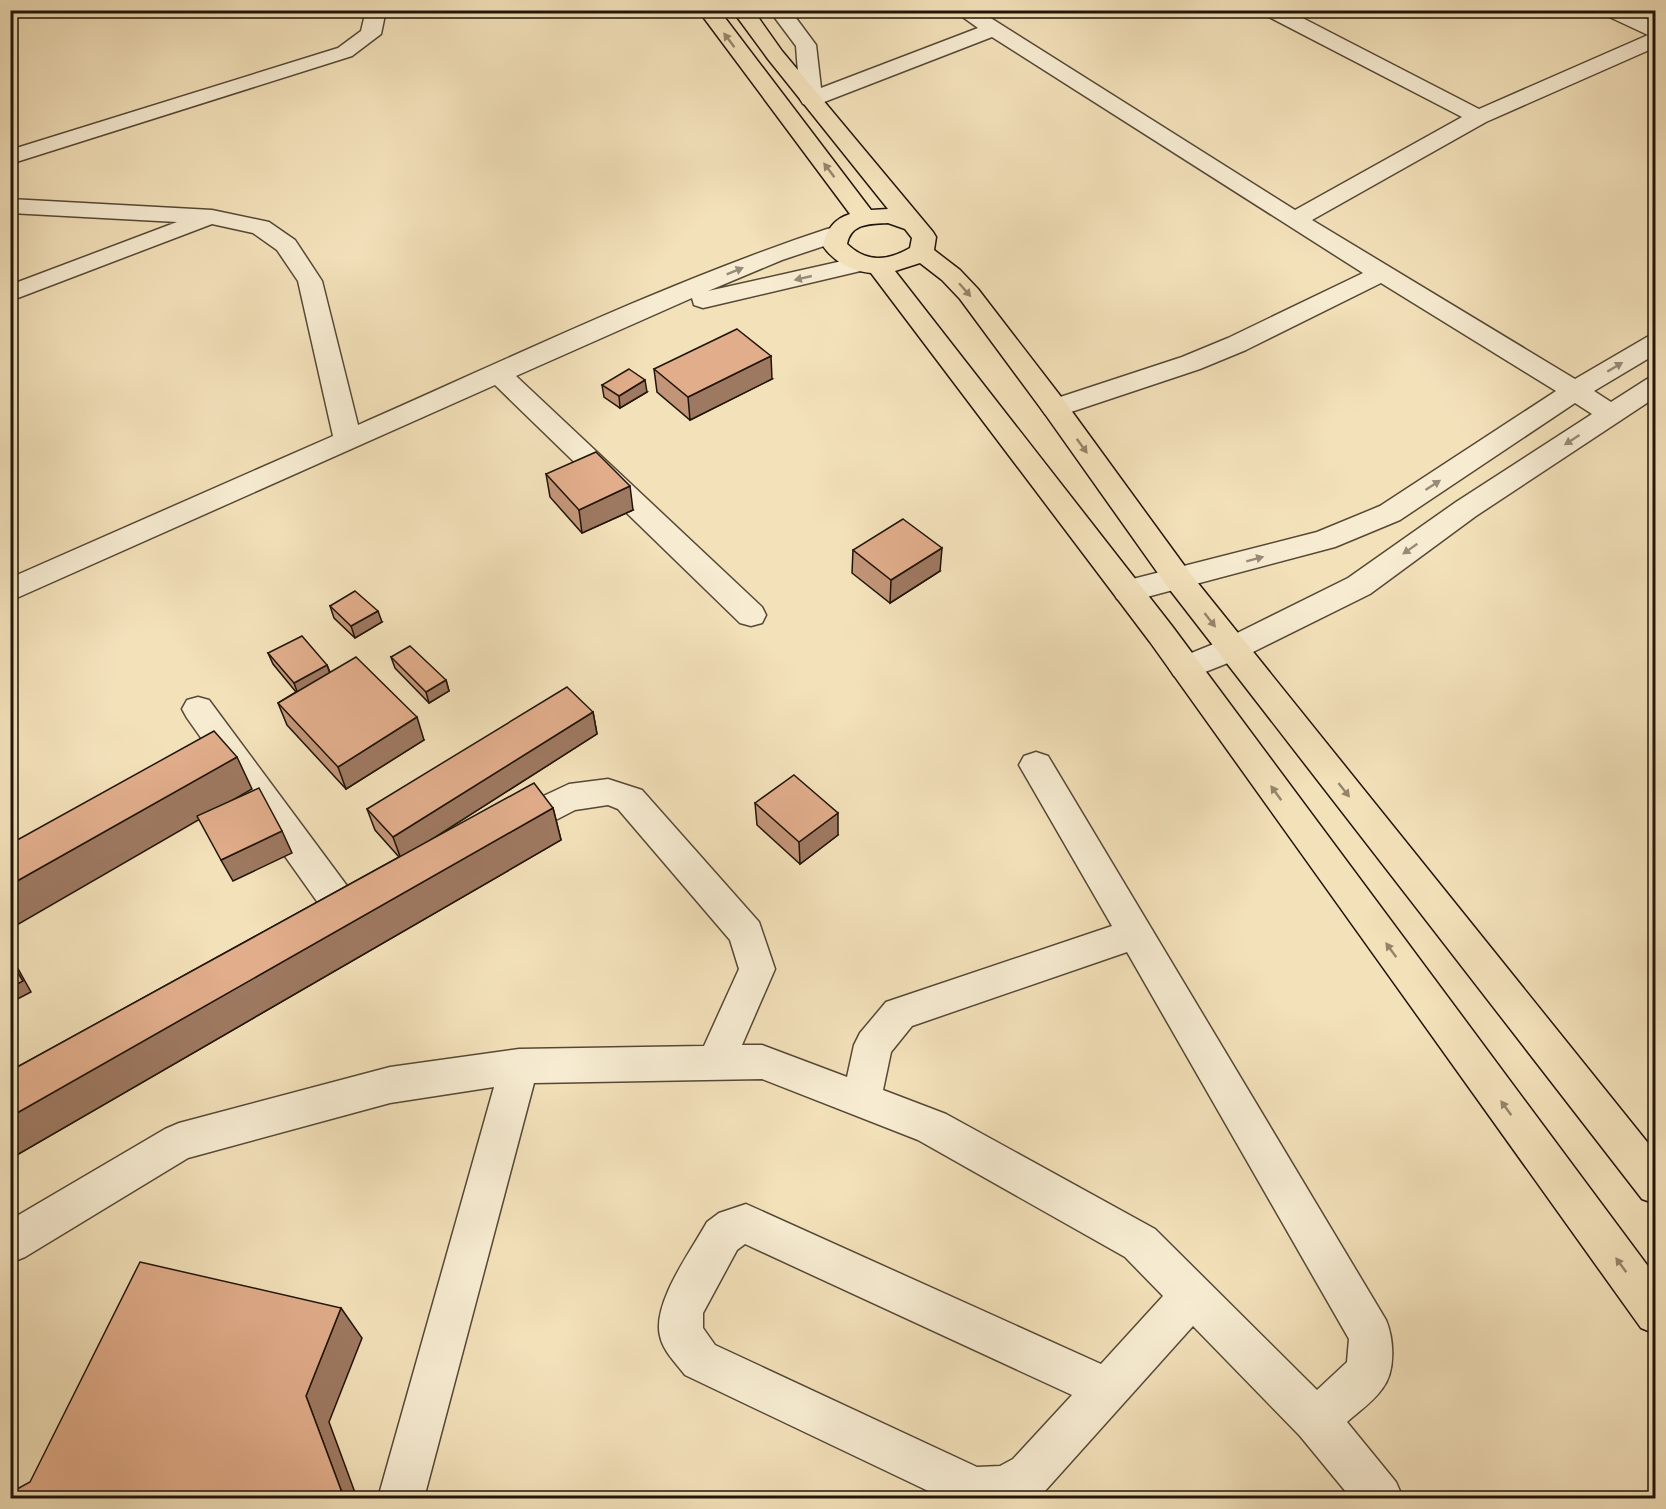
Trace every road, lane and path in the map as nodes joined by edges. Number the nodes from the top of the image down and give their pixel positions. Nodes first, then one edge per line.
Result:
1 (376, 10) edge
2 (708, 10) edge
3 (742, 10) edge
4 (779, 10) edge
5 (963, 10) edge
6 (1270, 10) edge
7 (1610, 10) edge
8 (993, 30) junction
9 (1656, 31) edge
10 (1656, 39) edge
11 (811, 99) junction
12 (1478, 117) junction
13 (10, 157) edge
14 (10, 206) edge
15 (212, 217) junction
16 (864, 217) junction
17 (1295, 220) junction
18 (836, 234) junction
19 (917, 238) junction
20 (870, 266) junction
21 (1382, 273) junction
22 (10, 294) edge
23 (642, 310) junction
24 (1656, 343) edge
25 (498, 373) junction
26 (1656, 385) edge
27 (1573, 392) junction
28 (1056, 408) junction
29 (1612, 414) junction
30 (348, 440) junction
31 (1178, 579) junction
32 (10, 590) edge
33 (1128, 591) junction
34 (751, 615) dead end
35 (1232, 649) junction
36 (1185, 668) junction
37 (198, 709) dead end
38 (1036, 765) dead end
39 (484, 841) edge
40 (378, 896) edge
41 (346, 913) junction
42 (315, 930) edge
43 (1135, 933) junction
44 (715, 1063) junction
45 (519, 1066) junction
46 (861, 1100) junction
47 (1656, 1185) edge
48 (10, 1243) edge
49 (1193, 1295) junction
50 (1656, 1313) edge
51 (1107, 1389) junction
52 (1316, 1420) junction
53 (401, 1498) edge
54 (1380, 1498) edge

1 - 13 street
16 -> 2 main road
3 - 11 main road
4 - 11 street
5 - 8 street
6 - 12 street
7 - 9 street
8 - 11 street
8 - 17 street
10 - 12 street
11 - 19 main road
12 - 17 street
14 - 15 street
15 - 22 street
15 - 30 street
16 - 18 main road
16 - 19 main road
17 - 21 street
18 - 20 main road
23 -> 18 street
19 - 20 main road
19 -> 28 main road
20 -> 23 street
20 - 33 main road
21 - 27 street
21 - 28 street
23 - 25 street
27 -> 24 street
25 - 30 street
25 - 34 street
26 - 29 street
27 - 29 street
31 -> 27 street
28 -> 31 main road
29 -> 35 street
30 - 32 street
31 - 33 street
31 -> 35 main road
33 - 36 main road
35 - 36 street
35 -> 47 main road
50 -> 36 main road
37 - 41 street
38 - 43 street
39 - 44 street
40 - 41 street
41 - 42 street
43 - 46 street
43 - 52 street
44 - 45 street
44 - 46 street
45 - 48 street
45 - 53 street
46 - 49 street
49 - 51 street
49 - 52 street
51 - 51 street
52 - 54 street

